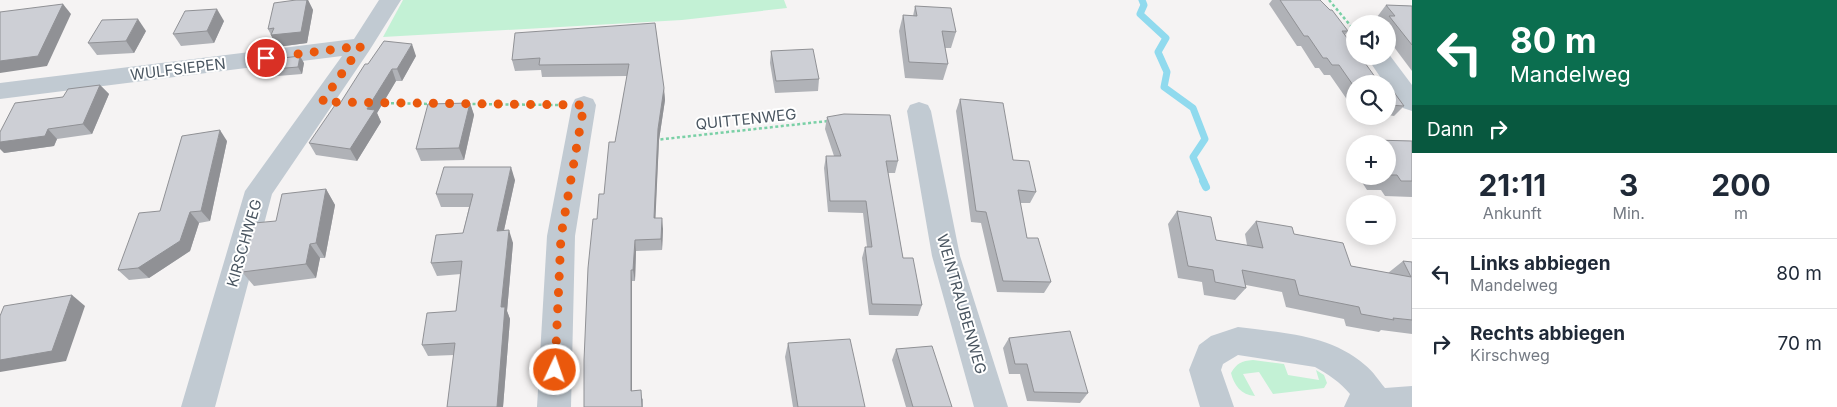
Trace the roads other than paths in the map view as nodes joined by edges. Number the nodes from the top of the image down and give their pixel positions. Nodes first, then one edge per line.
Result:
1 (390, 0) edge
2 (361, 46) junction
3 (1384, 65) edge
4 (0, 91) edge
5 (1412, 102) edge
6 (584, 105) road end
7 (920, 111) dead end
8 (1412, 402) edge
9 (1367, 405) edge
10 (198, 407) edge
11 (554, 407) edge
12 (991, 407) edge
13 (1218, 407) edge

1 - 2 street
2 - 4 street, WULFSIEPEN
2 - 10 street, KIRSCHWEG
3 - 5 street
6 - 11 street
7 - 12 street, WEINTRAUBENWEG
8 - 9 street
9 - 13 street

